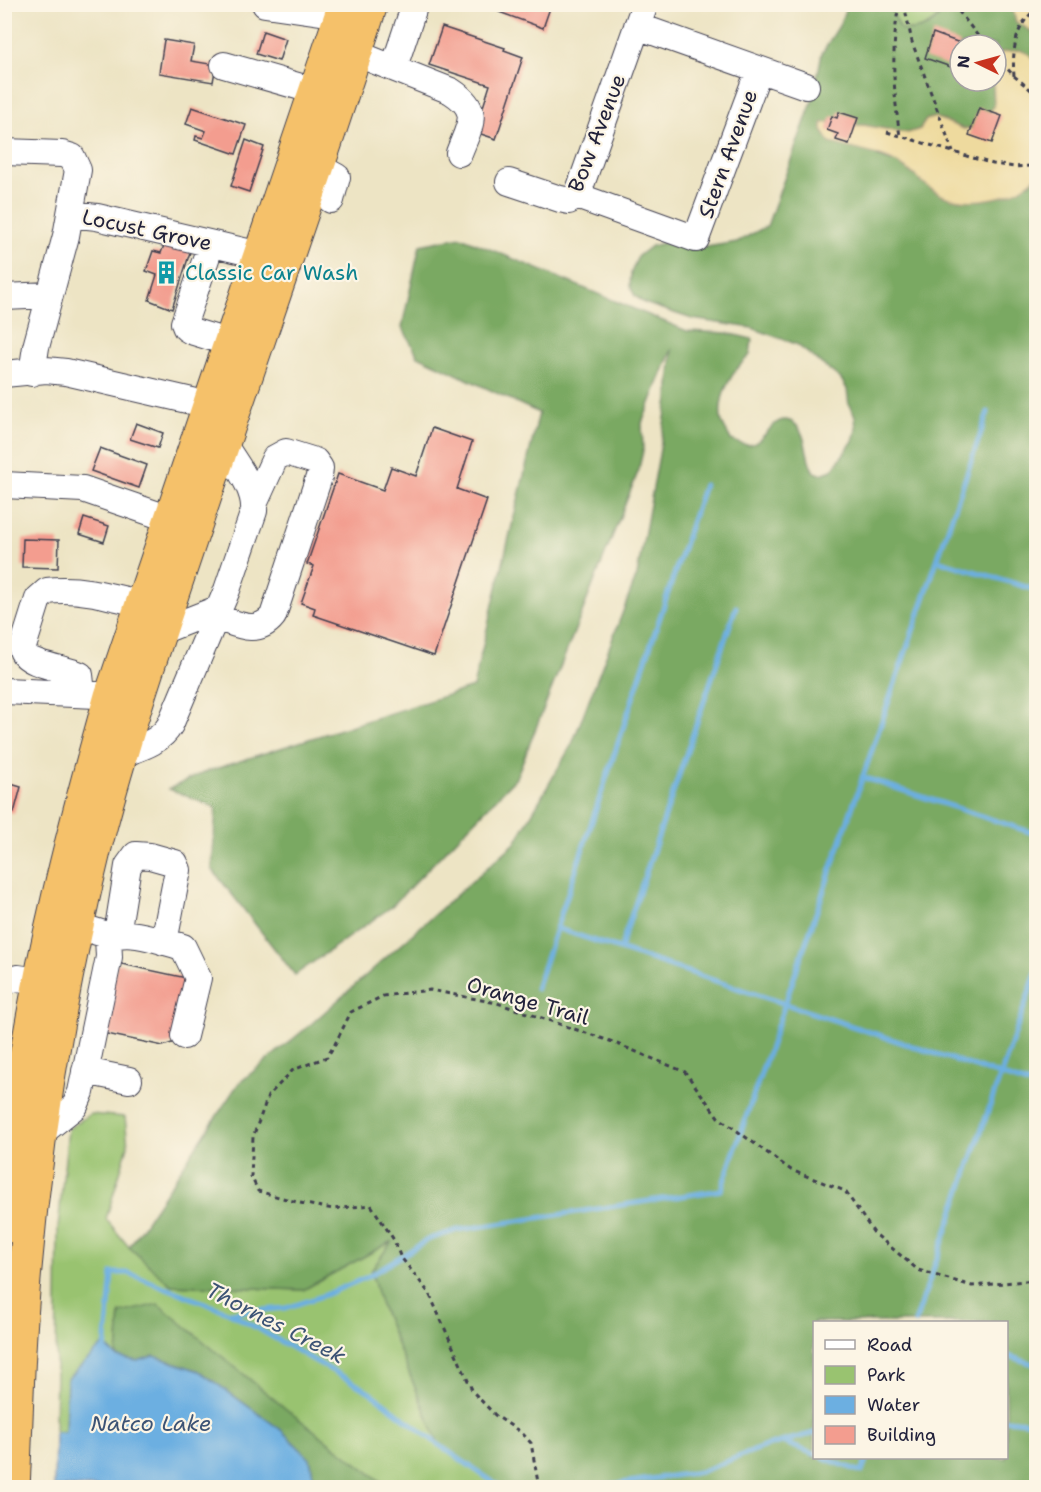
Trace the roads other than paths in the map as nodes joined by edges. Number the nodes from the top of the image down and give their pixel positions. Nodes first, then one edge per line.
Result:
1 (265, 4) edge
2 (352, 8) edge
3 (413, 10) dead end
4 (641, 15) edge
5 (355, 53) junction
6 (224, 65) dead end
7 (394, 67) junction
8 (759, 70) junction
9 (806, 86) dead end
10 (315, 91) junction
11 (4, 152) edge
12 (459, 153) dead end
13 (317, 166) junction
14 (509, 182) dead end
15 (577, 196) junction
16 (331, 200) dead end
17 (70, 214) junction
18 (211, 244) junction
19 (260, 255) junction
20 (50, 295) junction
21 (4, 297) edge
22 (230, 343) junction
23 (32, 373) junction
24 (4, 374) edge
25 (209, 405) junction
26 (223, 443) junction
27 (4, 485) edge
28 (255, 502) junction
29 (170, 519) junction
30 (142, 604) junction
31 (218, 612) junction
32 (159, 632) junction
33 (4, 691) edge
34 (96, 695) junction
35 (120, 755) junction
36 (78, 926) junction
37 (112, 936) junction
38 (164, 942) junction
39 (4, 981) edge
40 (40, 981) junction
41 (184, 1036) dead end
42 (85, 1071) junction
43 (129, 1080) dead end
44 (12, 1092) edge
45 (41, 1133) junction
46 (4, 1227) edge
47 (13, 1488) edge

1 - 2 street
2 - 5 highway
2 - 10 highway
3 - 7 street
4 - 8 street
4 - 15 street, Bow Avenue
5 - 7 street
5 - 13 highway
6 - 10 street
7 - 12 street
8 - 9 street
8 - 15 street, Stern Avenue
10 - 19 highway
11 - 17 street, Locust Grove
13 - 16 street
13 - 26 highway
14 - 15 street, Bow Avenue
17 - 18 street, Locust Grove
17 - 20 street, Locust Grove
18 - 19 street, Locust Grove
18 - 22 street
19 - 22 highway
20 - 21 street
20 - 23 street, Locust Grove
22 - 25 highway
23 - 24 street
23 - 25 street
25 - 29 highway
26 - 28 street
26 - 32 highway
27 - 29 street
28 - 31 street
28 - 31 street
29 - 30 highway
30 - 34 highway
30 - 34 street
31 - 32 street
31 - 35 street
32 - 35 highway
33 - 34 street
34 - 40 highway
35 - 36 highway
36 - 37 street
36 - 45 highway
37 - 38 street
37 - 38 street
37 - 42 street
38 - 41 street
39 - 40 street
40 - 44 highway
42 - 43 street
42 - 45 street
44 - 46 highway
45 - 47 highway

